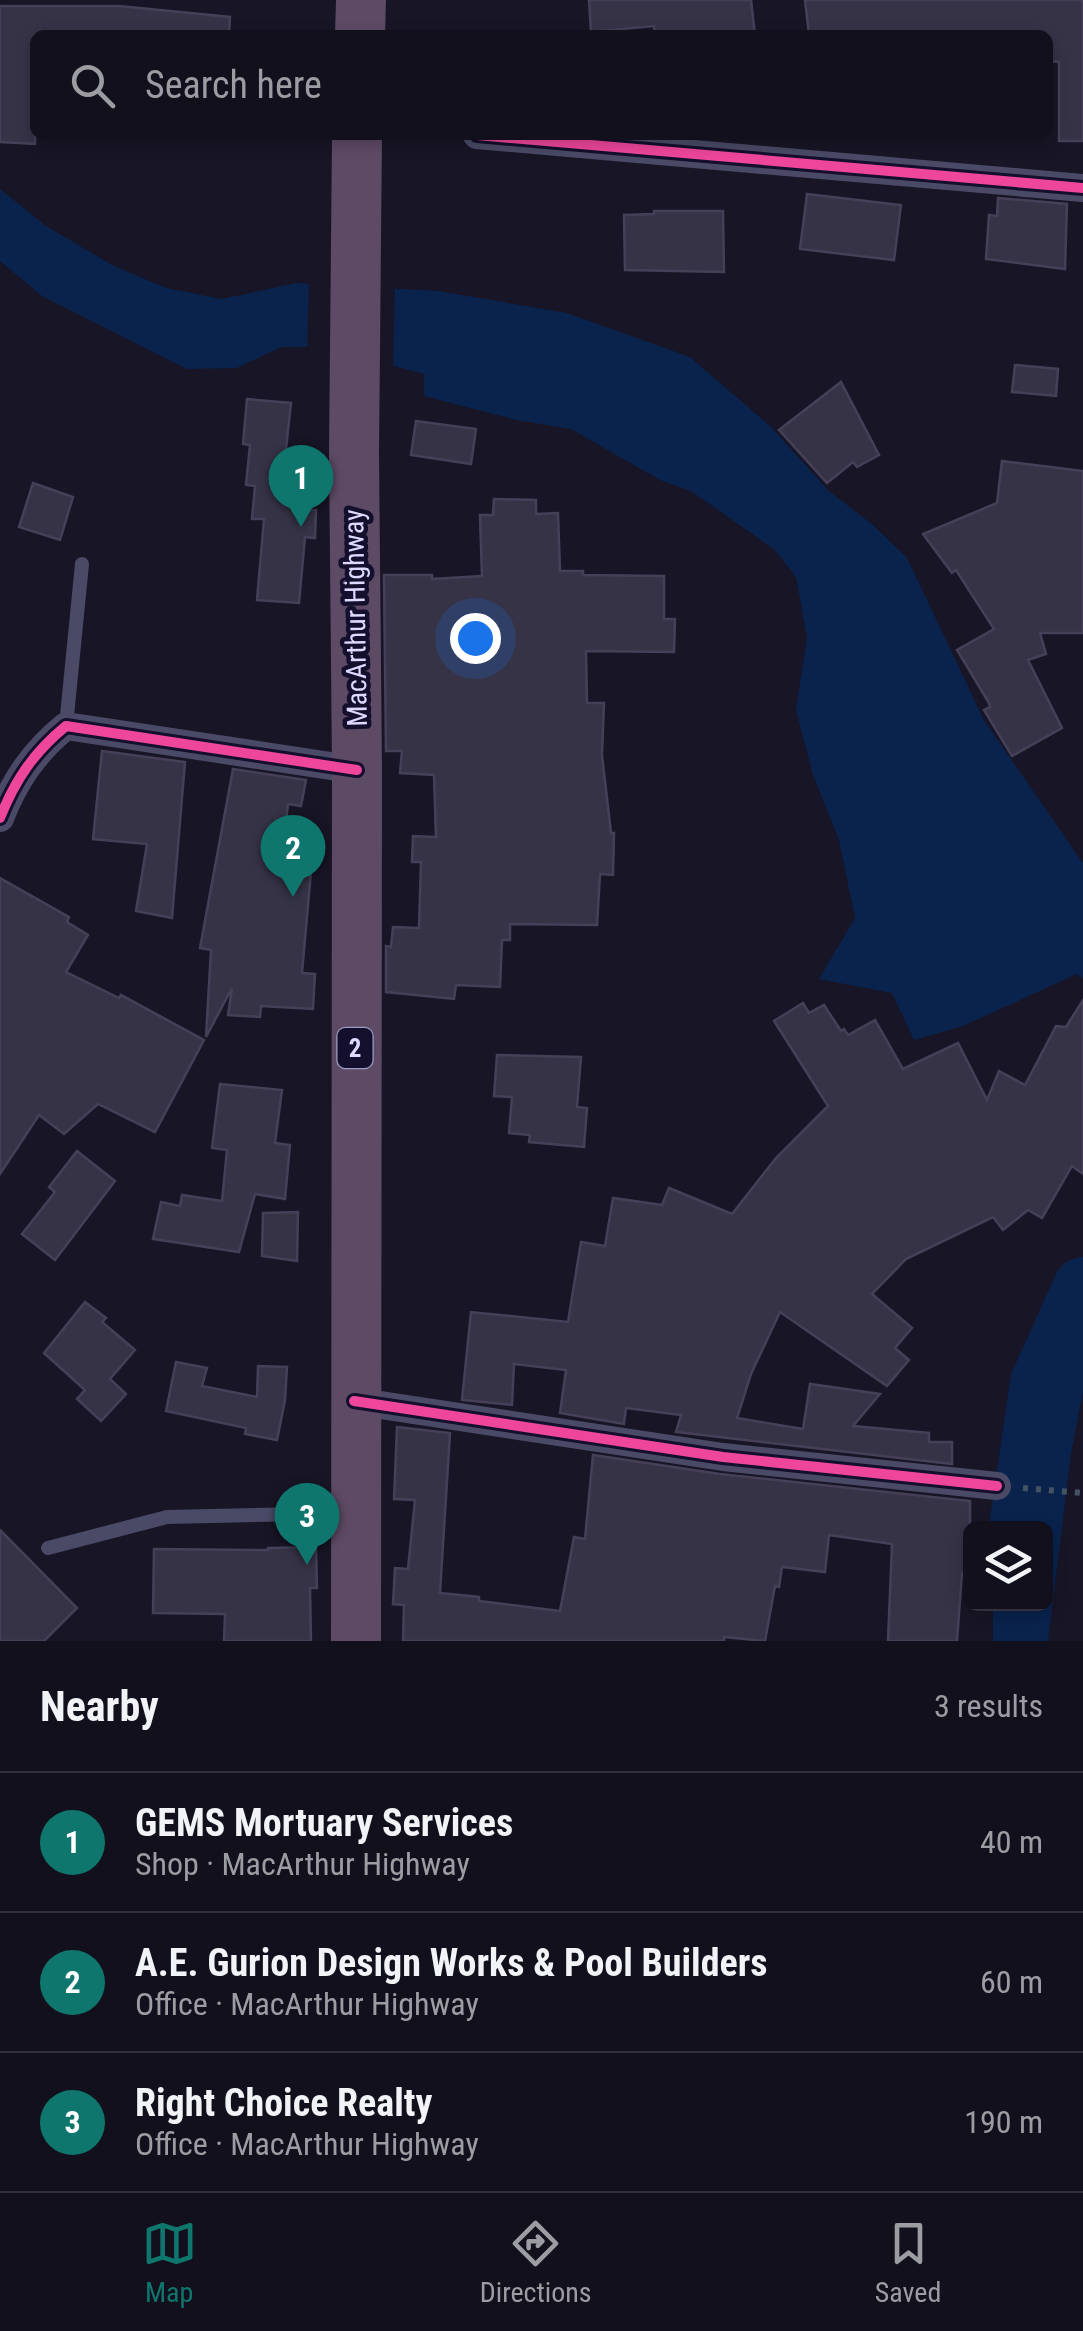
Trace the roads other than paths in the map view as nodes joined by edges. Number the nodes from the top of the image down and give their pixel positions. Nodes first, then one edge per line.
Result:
1 (361, 0) edge
2 (360, 30) edge
3 (535, 140) edge
4 (358, 142) edge
5 (1083, 188) edge
6 (82, 564) dead end
7 (66, 726) junction
8 (357, 770) junction
9 (0, 818) edge
10 (354, 1401) junction
11 (997, 1486) road end
12 (355, 1513) junction
13 (48, 1548) dead end
14 (356, 1641) edge

1 - 2 highway
3 - 5 street
4 - 8 highway, MacArthur Highway / 2
6 - 7 lane
7 - 8 street
7 - 9 street
8 - 10 highway, MacArthur Highway / 2
10 - 11 street
10 - 12 highway, MacArthur Highway / 2
12 - 13 lane
12 - 14 highway, MacArthur Highway / 2

